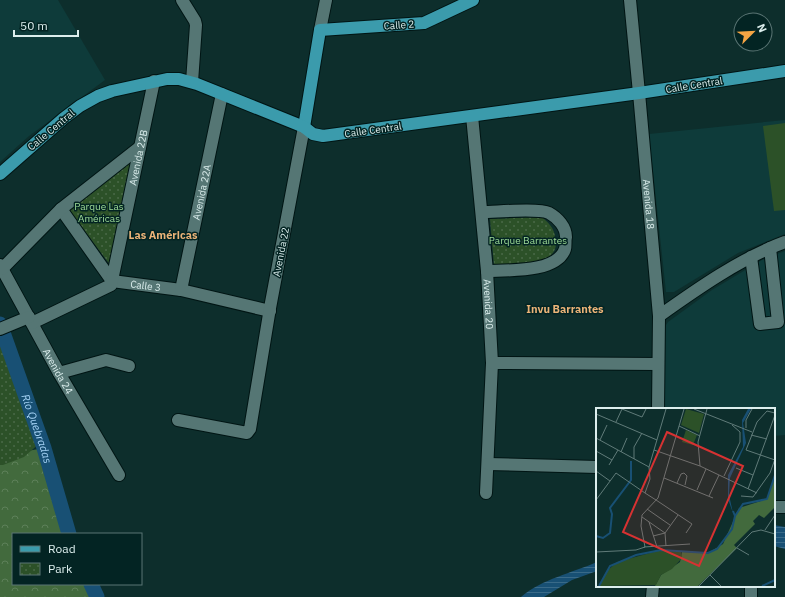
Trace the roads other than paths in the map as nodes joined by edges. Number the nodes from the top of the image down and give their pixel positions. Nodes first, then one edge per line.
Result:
1 (182, 0) edge
2 (326, 0) edge
3 (473, 0) edge
4 (630, 0) edge
5 (320, 30) junction
6 (785, 71) edge
7 (154, 81) junction
8 (192, 82) junction
9 (640, 93) junction
10 (222, 94) junction
11 (472, 116) junction
12 (304, 127) junction
13 (140, 147) junction
14 (0, 174) edge
15 (61, 209) junction
16 (482, 212) junction
17 (785, 242) edge
18 (770, 248) junction
19 (751, 257) junction
20 (1, 267) edge
21 (487, 271) junction
22 (112, 281) junction
23 (181, 290) junction
24 (270, 311) junction
25 (658, 316) junction
26 (30, 320) junction
27 (0, 329) edge
28 (492, 363) junction
29 (658, 364) junction
30 (129, 366) dead end
31 (59, 373) junction
32 (658, 408) edge
33 (178, 420) dead end
34 (488, 464) junction
35 (596, 466) edge
36 (119, 475) dead end
37 (486, 493) dead end
38 (653, 587) edge
39 (750, 587) edge
40 (652, 597) edge
41 (751, 597) edge

1 - 8 street
2 - 5 street, Avenida 22
3 - 5 main road, Calle 2
4 - 9 street, Avenida 18
5 - 12 main road, Avenida 22
6 - 9 main road, Calle Central
7 - 8 main road, Calle Central
7 - 13 street, Avenida 22B
7 - 14 main road, Calle Central
8 - 10 main road, Calle Central
9 - 11 main road, Calle Central
9 - 25 street, Avenida 18
10 - 12 main road, Calle Central
10 - 23 street, Avenida 22A
11 - 12 main road, Calle Central
11 - 16 street, Avenida 20
12 - 24 street, Avenida 22
13 - 15 street
13 - 22 street, Avenida 22B
15 - 20 street
15 - 22 street
16 - 21 street, Avenida 20
16 - 21 street
17 - 18 street
18 - 19 street
18 - 19 street
19 - 25 street
20 - 26 street, Avenida 24
21 - 28 street, Avenida 20
22 - 23 street, Calle 3
22 - 26 street
23 - 24 street, Calle 3
24 - 33 street, Avenida 22
25 - 29 street, Avenida 18
26 - 27 street
26 - 31 street, Avenida 24
28 - 29 street
28 - 34 street, Avenida 20
29 - 32 street, Avenida 18
30 - 31 street
31 - 36 street, Avenida 24
34 - 35 street
34 - 37 street, Avenida 20
38 - 40 street
39 - 41 street

